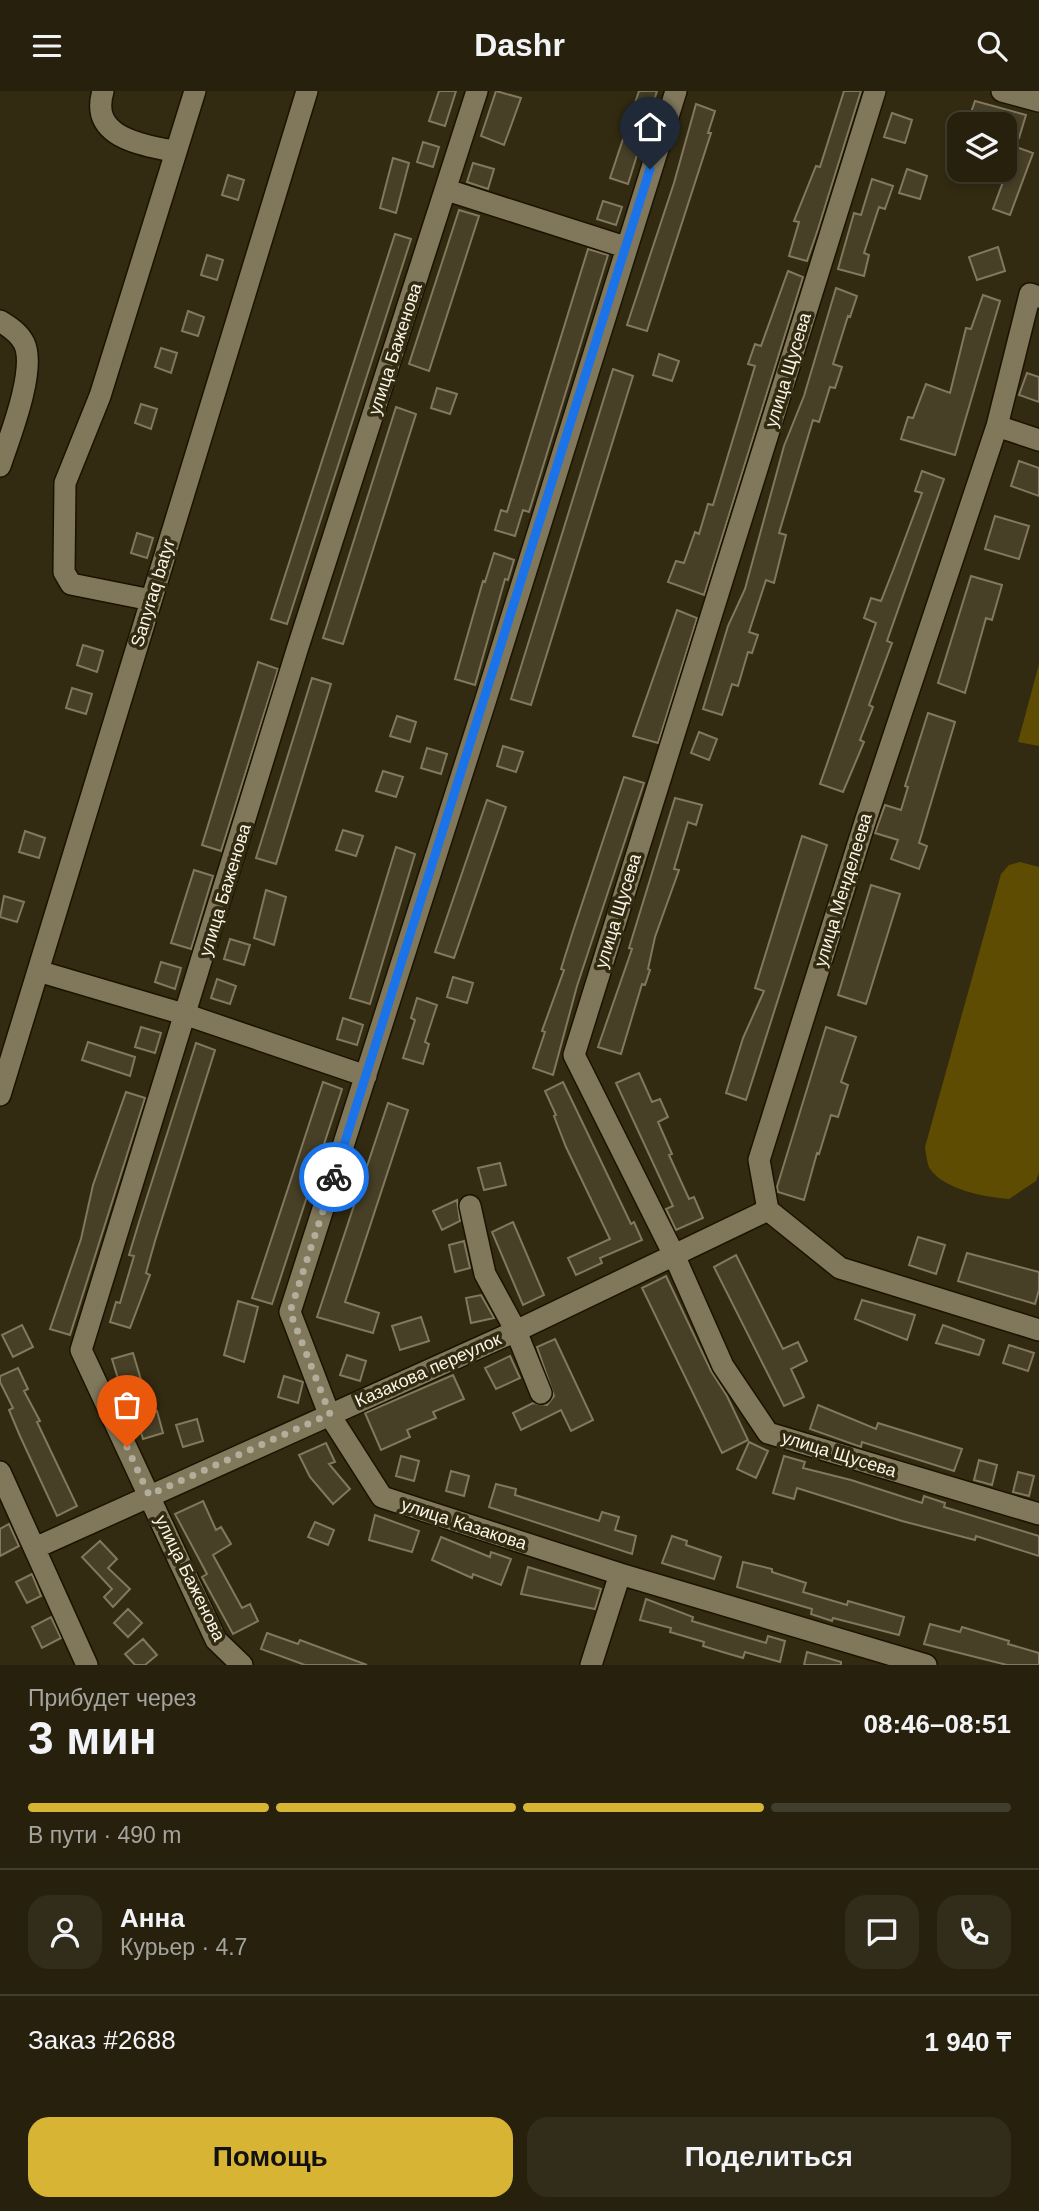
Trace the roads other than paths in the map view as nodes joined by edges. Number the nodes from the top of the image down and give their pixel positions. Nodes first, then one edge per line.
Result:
1 (103, 91) edge
2 (195, 91) edge
3 (307, 91) edge
4 (477, 91) edge
5 (676, 91) edge
6 (875, 91) edge
7 (1002, 91) edge
8 (1039, 101) edge
9 (176, 152) junction
10 (447, 190) junction
11 (625, 247) junction
12 (1039, 297) edge
13 (0, 321) edge
14 (997, 426) junction
15 (1039, 440) edge
16 (0, 466) edge
17 (151, 600) junction
18 (38, 971) junction
19 (187, 1015) junction
20 (366, 1076) junction
21 (0, 1095) edge
22 (470, 1206) dead end
23 (768, 1210) junction
24 (674, 1255) junction
25 (1039, 1330) edge
26 (516, 1331) junction
27 (541, 1393) dead end
28 (330, 1414) junction
29 (0, 1472) edge
30 (149, 1495) junction
31 (1039, 1514) edge
32 (35, 1548) junction
33 (620, 1574) junction
34 (87, 1665) edge
35 (242, 1665) edge
36 (591, 1665) edge
37 (926, 1665) edge

1 - 9 street
2 - 9 street
3 - 17 street, Sanyraq batyr
4 - 10 street, улица Баженова
5 - 11 street, улица Казакова
6 - 24 street, улица Щусева
7 - 8 street
9 - 17 street
10 - 11 street
10 - 19 street, улица Баженова
11 - 20 street, улица Казакова
12 - 14 street, улица Менделеева
13 - 16 street
14 - 15 street
14 - 23 street, улица Менделеева
17 - 18 street, Sanyraq batyr
18 - 19 street
18 - 21 street, Sanyraq batyr
19 - 20 street
19 - 30 street, улица Баженова
20 - 28 street, улица Казакова
22 - 26 street, Казакова переулок
23 - 24 street, Казакова переулок
23 - 25 street
24 - 26 street, Казакова переулок
24 - 31 street, улица Щусева
26 - 27 street, Казакова переулок
26 - 28 street, Казакова переулок
28 - 30 street, Казакова переулок
28 - 33 street, улица Казакова
29 - 32 street
30 - 32 street, Казакова переулок
30 - 35 street, улица Баженова
32 - 34 street
33 - 36 street
33 - 37 street, улица Казакова

